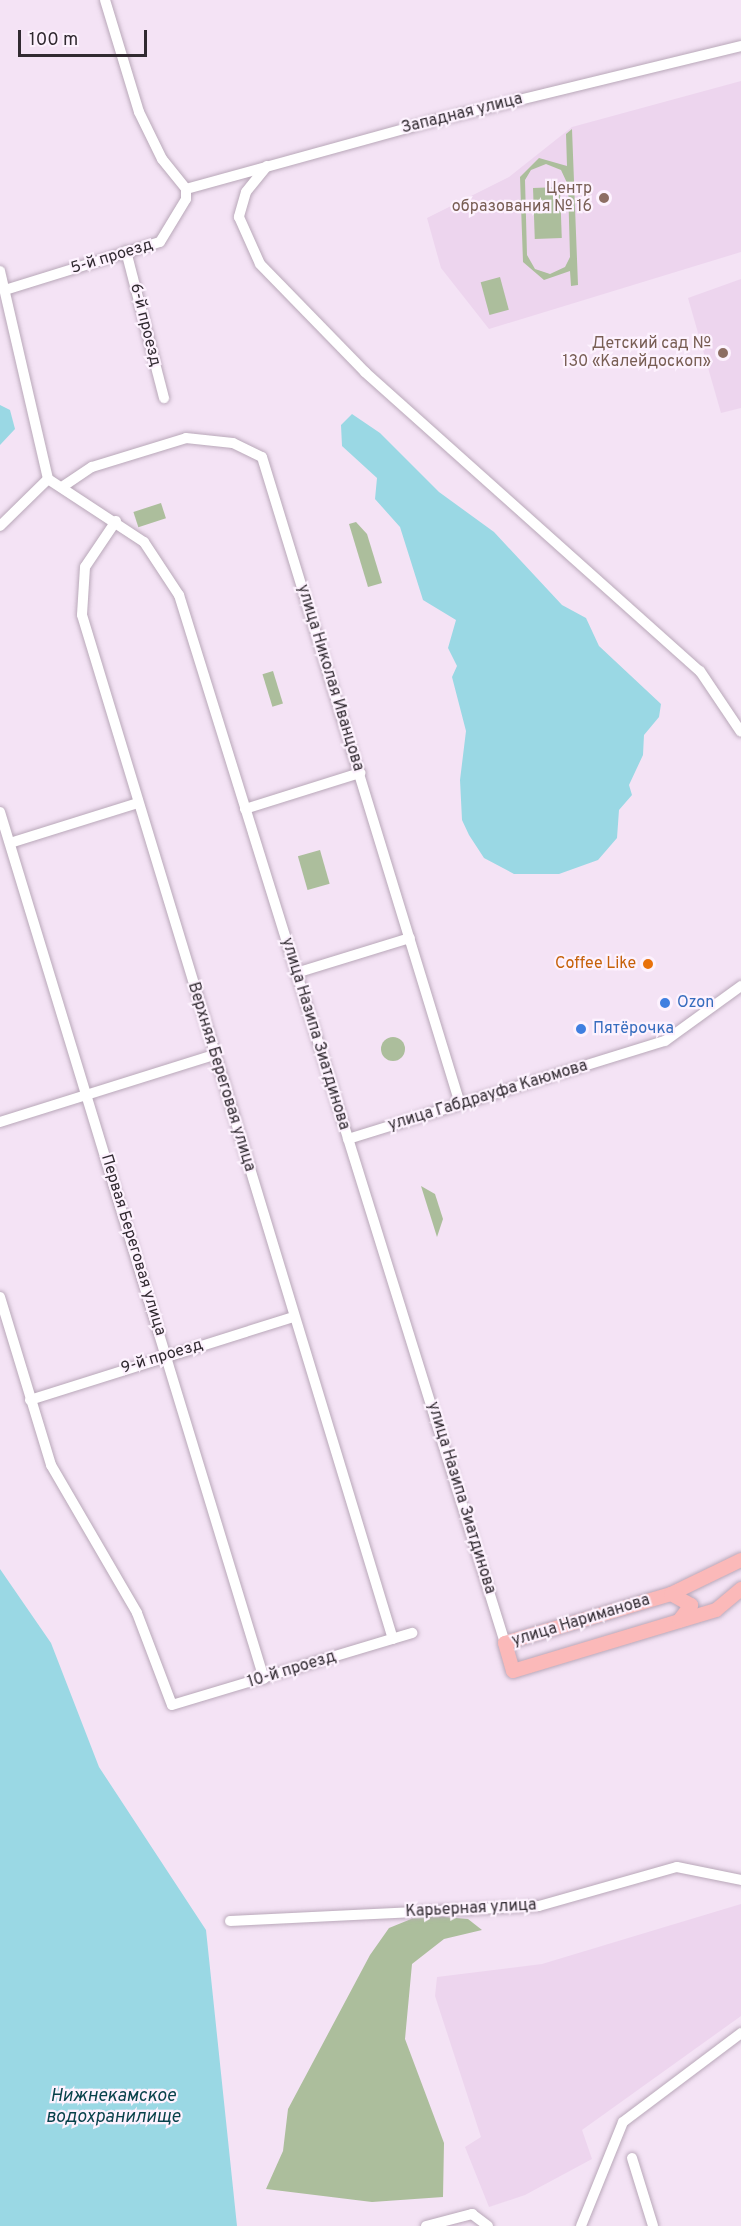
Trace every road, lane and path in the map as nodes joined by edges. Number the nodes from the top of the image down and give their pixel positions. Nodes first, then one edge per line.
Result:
1 (105, 0) edge
2 (741, 47) edge
3 (267, 166) junction
4 (186, 189) junction
5 (126, 251) junction
6 (0, 271) edge
7 (5, 290) junction
8 (164, 398) dead end
9 (48, 479) junction
10 (62, 487) junction
11 (116, 521) junction
12 (0, 526) edge
13 (741, 732) edge
14 (360, 773) junction
15 (138, 803) junction
16 (245, 809) junction
17 (0, 812) edge
18 (10, 843) junction
19 (410, 938) junction
20 (296, 973) junction
21 (741, 986) edge
22 (214, 1055) junction
23 (86, 1093) junction
24 (460, 1104) junction
25 (1, 1121) edge
26 (348, 1139) junction
27 (0, 1297) edge
28 (294, 1317) junction
29 (167, 1355) junction
30 (30, 1400) junction
31 (741, 1560) edge
32 (741, 1589) edge
33 (671, 1594) junction
34 (677, 1622) junction
35 (412, 1633) dead end
36 (393, 1638) junction
37 (505, 1643) junction
38 (264, 1679) junction
39 (741, 1880) edge
40 (230, 1921) dead end
41 (741, 2033) edge
42 (632, 2158) dead end
43 (426, 2226) edge
44 (488, 2226) edge
45 (581, 2226) edge
46 (653, 2226) edge

1 - 4 street
2 - 3 street, Западная улица
3 - 4 street, Западная улица
3 - 13 street
4 - 5 street, 5-й проезд
5 - 7 street, 5-й проезд
5 - 8 street, 6-й проезд
6 - 7 street
7 - 9 street
9 - 10 street, улица Назипа Зиатдинова
9 - 12 street
10 - 11 street, улица Назипа Зиатдинова
10 - 14 street, улица Николая Иванцова
11 - 15 street, Верхняя Береговая улица
11 - 16 street, улица Назипа Зиатдинова
14 - 16 street
14 - 19 street, улица Николая Иванцова
15 - 18 street
15 - 22 street, Верхняя Береговая улица
16 - 20 street, улица Назипа Зиатдинова
17 - 18 street, Первая Береговая улица
18 - 23 street, Первая Береговая улица
19 - 20 street
19 - 24 street, улица Николая Иванцова
20 - 26 street, улица Назипа Зиатдинова
21 - 24 street, улица Габдрауфа Каюмова
22 - 23 street
22 - 28 street, Верхняя Береговая улица
23 - 25 street
23 - 29 street, Первая Береговая улица
24 - 26 street, улица Габдрауфа Каюмова
26 - 37 street, улица Назипа Зиатдинова
27 - 30 street
28 - 29 street, 9-й проезд
28 - 36 street, Верхняя Береговая улица
29 - 30 street, 9-й проезд
29 - 38 street, Первая Береговая улица
30 - 38 street, 10-й проезд
31 - 33 main road, улица Нариманова
32 - 34 main road, улица Нариманова
33 - 34 main road
33 - 37 main road, улица Нариманова
34 - 37 main road, улица Нариманова
35 - 36 street, 10-й проезд
36 - 38 street, 10-й проезд
39 - 40 street, Карьерная улица
41 - 45 street
42 - 46 street
43 - 44 street

